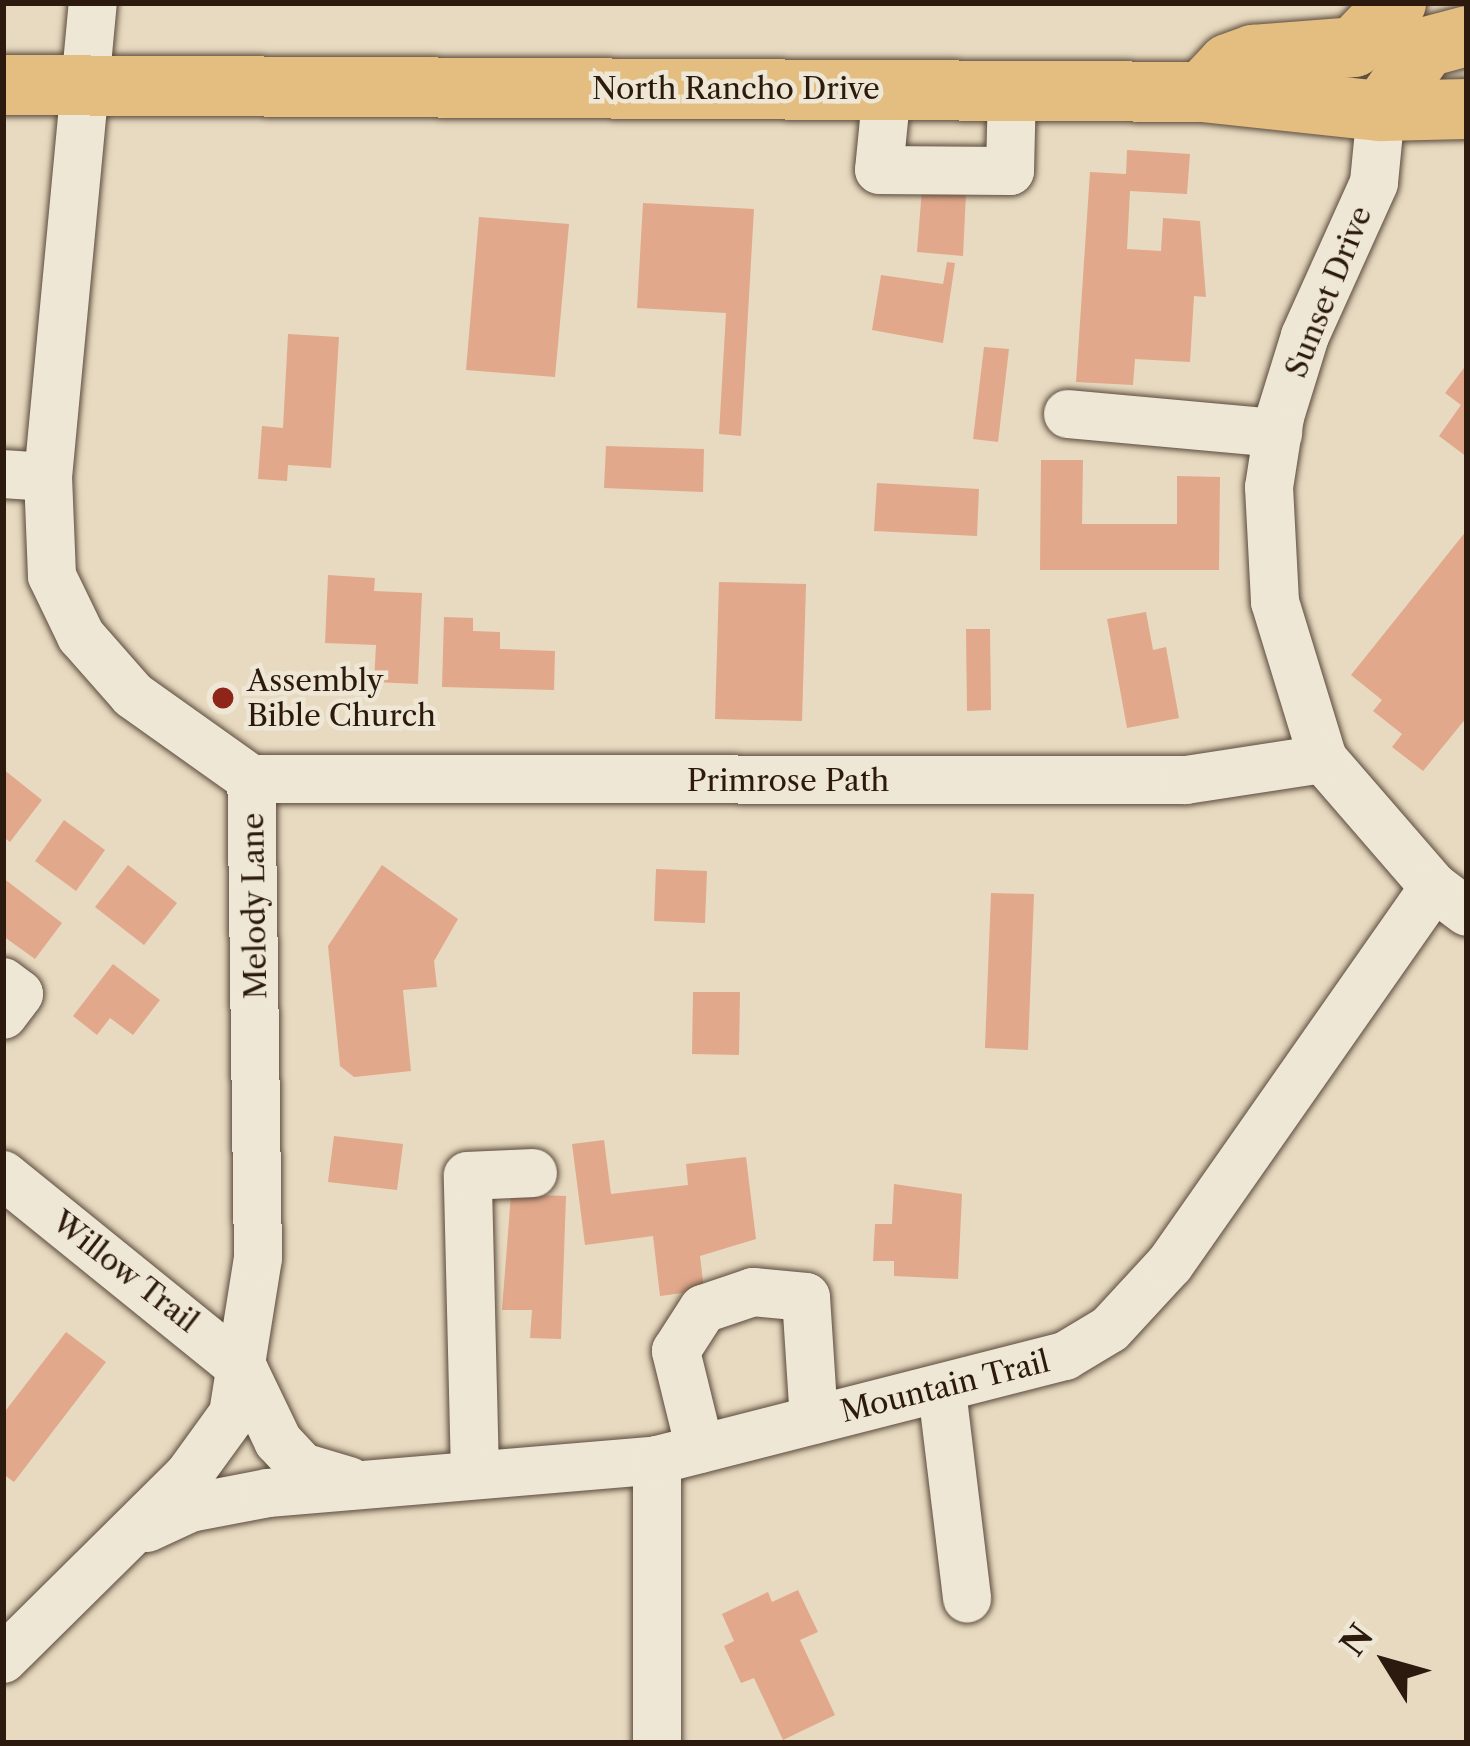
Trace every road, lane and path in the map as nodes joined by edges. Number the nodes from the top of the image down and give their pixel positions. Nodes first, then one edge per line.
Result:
1 (94, 3) edge
2 (1396, 3) edge
3 (1467, 36) edge
4 (3, 85) edge
5 (86, 85) junction
6 (887, 90) junction
7 (1012, 90) junction
8 (1202, 92) junction
9 (1467, 109) edge
10 (1381, 111) junction
11 (1068, 414) dead end
12 (1278, 433) junction
13 (26, 475) edge
14 (1323, 759) junction
15 (251, 779) junction
16 (1450, 899) edge
17 (3, 982) edge
18 (3, 1015) edge
19 (533, 1173) dead end
20 (3, 1175) edge
21 (244, 1370) junction
22 (942, 1391) junction
23 (814, 1420) junction
24 (678, 1454) junction
25 (475, 1473) junction
26 (366, 1485) junction
27 (121, 1540) junction
28 (967, 1598) dead end
29 (3, 1659) edge
30 (657, 1743) edge

1 - 5 street, Melody Lane
2 - 8 main road
3 - 10 main road
4 - 5 main road, North Rancho Drive
5 - 6 main road, North Rancho Drive
5 - 13 street, Melody Lane
6 - 7 main road, North Rancho Drive
6 - 7 street
7 - 8 main road, North Rancho Drive
8 - 10 main road, North Rancho Drive
9 - 10 main road, North Rancho Drive
10 - 12 street, Sunset Drive
11 - 12 street
12 - 14 street, Sunset Drive
13 - 15 street, Melody Lane
14 - 15 street, Primrose Path
14 - 16 street, Sunset Drive
15 - 21 street, Melody Lane
16 - 22 street, Mountain Trail
17 - 18 street
19 - 25 street
20 - 21 street, Willow Trail
21 - 26 street
21 - 27 street, Melody Lane
22 - 23 street, Mountain Trail
22 - 28 street
23 - 24 street, Mountain Trail
23 - 24 street
24 - 25 street, Mountain Trail
24 - 30 street
25 - 26 street, Mountain Trail
26 - 27 street, Mountain Trail
27 - 29 street, Melody Lane

